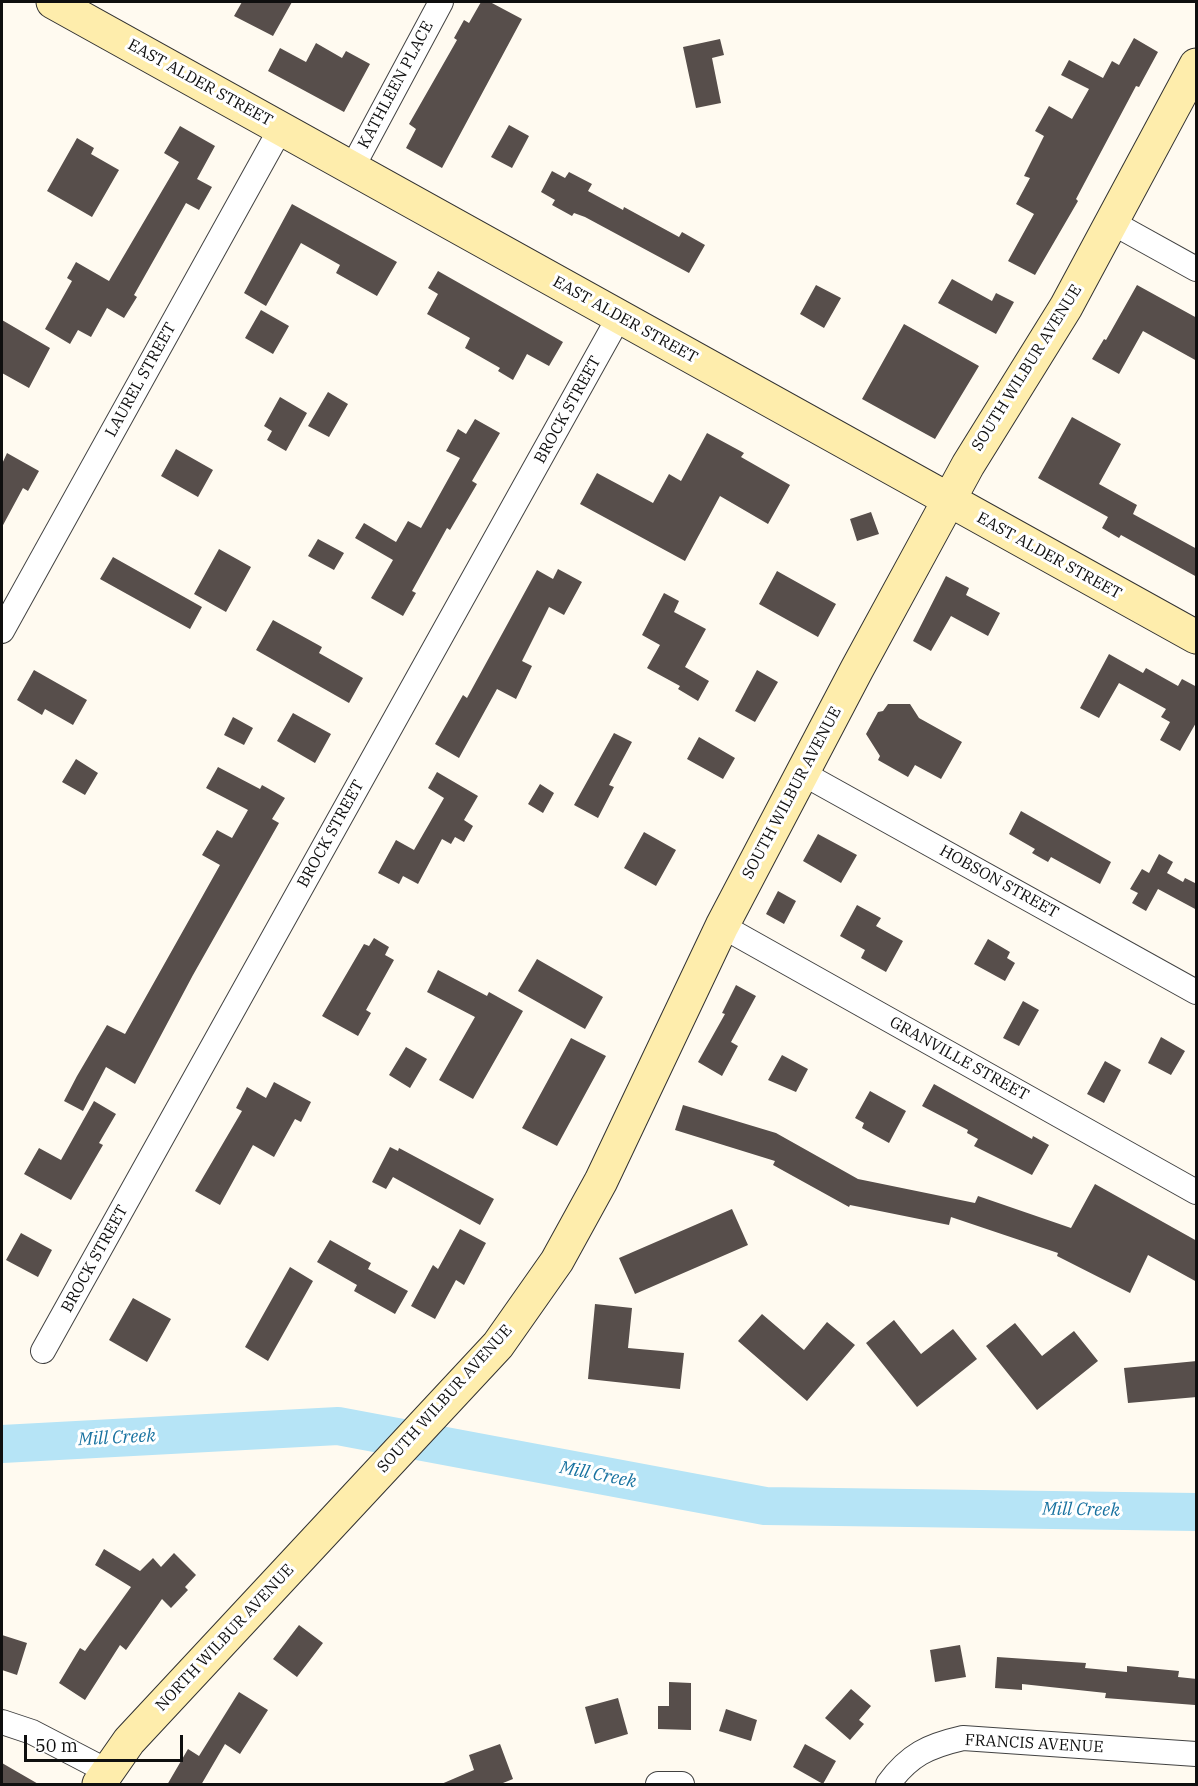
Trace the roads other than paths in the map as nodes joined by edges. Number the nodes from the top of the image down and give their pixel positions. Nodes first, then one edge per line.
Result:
1 (53, 2) edge
2 (441, 2) edge
3 (1197, 65) edge
4 (281, 128) junction
5 (351, 168) junction
6 (1113, 223) junction
7 (1197, 269) edge
8 (620, 317) junction
9 (948, 500) junction
10 (2, 631) edge
11 (1197, 638) edge
12 (802, 773) junction
13 (722, 926) junction
14 (1197, 992) edge
15 (1197, 1192) edge
16 (43, 1351) dead end
17 (356, 1496) joint
18 (2, 1722) edge
19 (1197, 1754) edge
20 (103, 1778) edge
21 (658, 1785) edge
22 (682, 1785) edge
23 (888, 1785) edge

1 - 4 main road, EAST ALDER STREET
2 - 5 street, KATHLEEN PLACE
3 - 6 main road, SOUTH WILBUR AVENUE
4 - 5 main road, EAST ALDER STREET
4 - 10 street, LAUREL STREET
5 - 8 main road, EAST ALDER STREET
6 - 7 street
6 - 9 main road, SOUTH WILBUR AVENUE
8 - 9 main road, EAST ALDER STREET
8 - 16 street, BROCK STREET
9 - 11 main road, EAST ALDER STREET
9 - 12 main road, SOUTH WILBUR AVENUE
12 - 13 main road, SOUTH WILBUR AVENUE
12 - 14 street, HOBSON STREET
13 - 15 street, GRANVILLE STREET
13 - 17 main road, SOUTH WILBUR AVENUE
17 - 20 main road, NORTH WILBUR AVENUE
18 - 20 street
19 - 23 street, FRANCIS AVENUE
21 - 22 street

